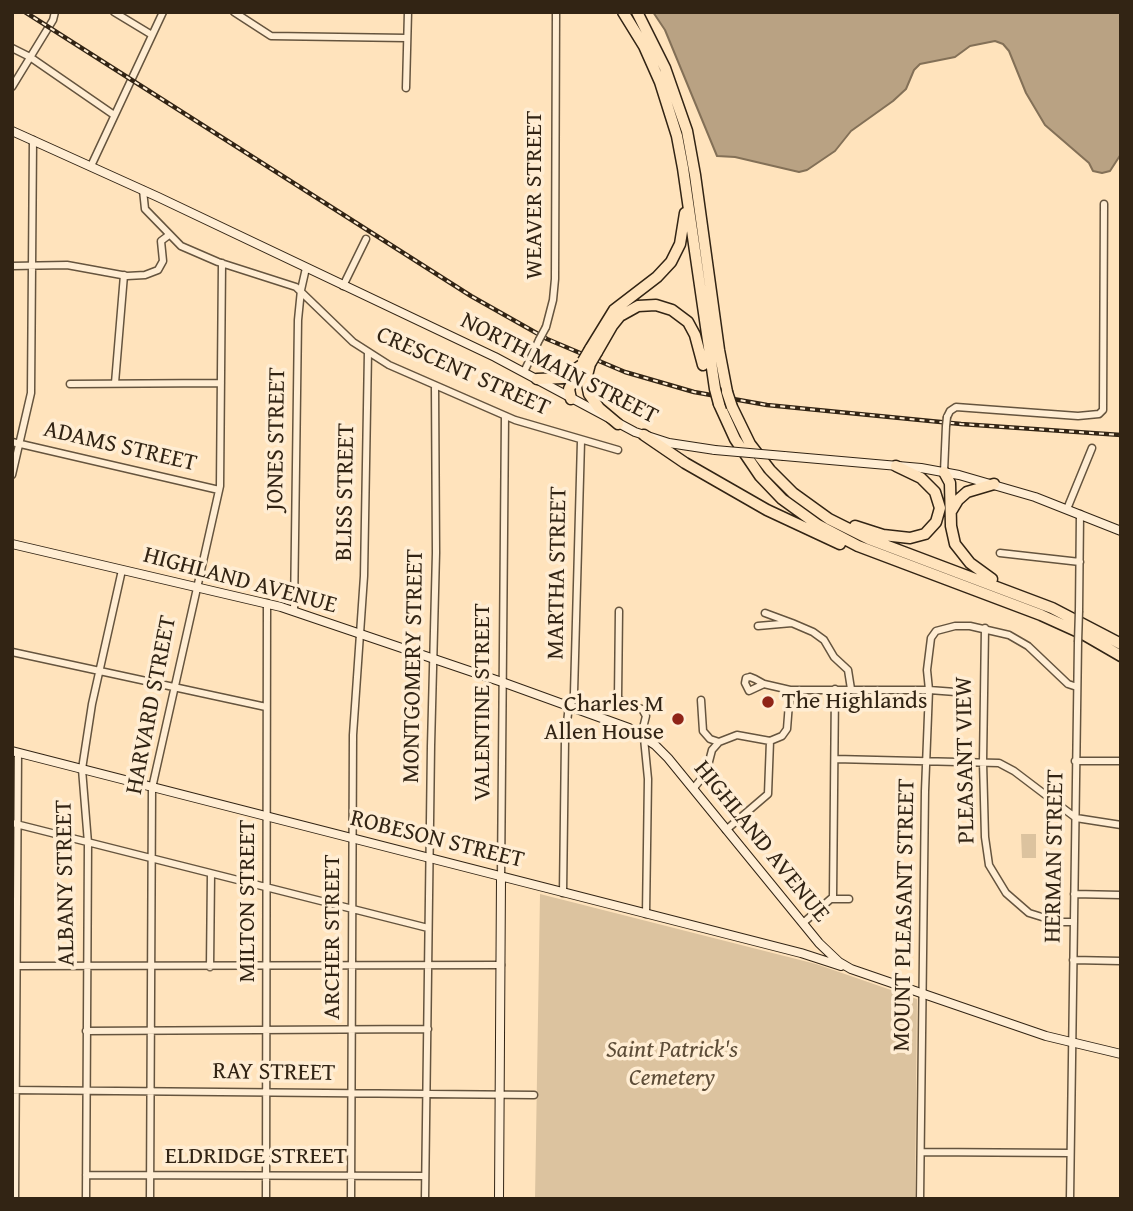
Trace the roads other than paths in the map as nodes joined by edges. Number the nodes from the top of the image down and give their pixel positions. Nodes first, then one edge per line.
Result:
1 (55, 12) edge
2 (114, 12) edge
3 (163, 12) edge
4 (234, 12) edge
5 (408, 12) edge
6 (556, 12) edge
7 (623, 12) edge
8 (637, 12) edge
9 (152, 35) junction
10 (406, 38) junction
11 (12, 48) edge
12 (30, 57) junction
13 (12, 87) edge
14 (406, 88) dead end
15 (114, 114) junction
16 (12, 131) edge
17 (33, 140) junction
18 (91, 166) junction
19 (684, 168) junction
20 (143, 190) junction
21 (1104, 204) dead end
22 (169, 235) junction
23 (366, 239) dead end
24 (222, 263) junction
25 (12, 266) edge
26 (33, 267) junction
27 (306, 268) junction
28 (124, 275) junction
29 (343, 286) junction
30 (301, 290) junction
31 (593, 351) junction
32 (368, 352) junction
33 (585, 363) junction
34 (524, 372) junction
35 (537, 379) junction
36 (115, 383) junction
37 (221, 383) junction
38 (70, 384) dead end
39 (435, 386) junction
40 (712, 389) junction
41 (571, 399) junction
42 (505, 416) junction
43 (618, 424) junction
44 (644, 435) junction
45 (581, 441) junction
46 (15, 443) edge
47 (1092, 448) dead end
48 (618, 450) dead end
49 (896, 466) junction
50 (944, 472) junction
51 (12, 475) edge
52 (994, 484) junction
53 (219, 490) junction
54 (801, 500) junction
55 (940, 508) junction
56 (1067, 509) junction
57 (1080, 514) junction
58 (950, 520) junction
59 (1121, 531) edge
60 (12, 544) edge
61 (1000, 553) dead end
62 (896, 560) junction
63 (1080, 562) junction
64 (122, 570) junction
65 (196, 586) junction
66 (1032, 600) junction
67 (267, 603) junction
68 (295, 611) junction
69 (619, 611) dead end
70 (765, 613) dead end
71 (792, 623) junction
72 (758, 626) dead end
73 (985, 628) junction
74 (359, 633) junction
75 (1121, 644) edge
76 (12, 652) edge
77 (1121, 656) edge
78 (432, 658) junction
79 (100, 672) junction
80 (502, 682) junction
81 (764, 684) dead end
82 (1077, 687) junction
83 (173, 688) junction
84 (835, 689) junction
85 (851, 689) junction
86 (790, 690) junction
87 (929, 690) junction
88 (969, 693) dead end
89 (701, 699) dead end
90 (569, 705) junction
91 (266, 707) junction
92 (644, 737) junction
93 (770, 741) junction
94 (719, 743) junction
95 (15, 752) edge
96 (835, 759) junction
97 (1075, 761) junction
98 (1121, 761) edge
99 (926, 762) junction
100 (983, 762) junction
101 (82, 769) junction
102 (152, 788) junction
103 (693, 789) junction
104 (268, 817) junction
105 (1076, 818) junction
106 (15, 824) edge
107 (1121, 825) edge
108 (726, 830) junction
109 (353, 838) junction
110 (89, 843) junction
111 (150, 858) junction
112 (429, 858) junction
113 (211, 874) junction
114 (501, 877) junction
115 (268, 889) junction
116 (563, 892) junction
117 (1074, 894) junction
118 (1121, 895) edge
119 (832, 899) junction
120 (849, 900) dead end
121 (352, 910) junction
122 (646, 914) junction
123 (1074, 922) junction
124 (803, 923) junction
125 (428, 928) junction
126 (1073, 960) junction
127 (1121, 961) edge
128 (501, 965) junction
129 (14, 966) edge
130 (86, 966) junction
131 (152, 966) junction
132 (209, 967) junction
133 (267, 967) junction
134 (352, 967) junction
135 (428, 967) junction
136 (851, 969) junction
137 (923, 993) junction
138 (267, 1028) junction
139 (352, 1029) junction
140 (428, 1029) junction
141 (150, 1030) junction
142 (86, 1031) junction
143 (1071, 1042) junction
144 (1121, 1054) edge
145 (14, 1090) edge
146 (86, 1091) junction
147 (150, 1092) junction
148 (267, 1092) junction
149 (353, 1094) junction
150 (426, 1094) junction
151 (499, 1095) junction
152 (534, 1096) dead end
153 (922, 1152) junction
154 (1070, 1153) junction
155 (86, 1175) junction
156 (150, 1176) junction
157 (425, 1176) junction
158 (266, 1177) junction
159 (351, 1177) junction
160 (15, 1199) edge
161 (86, 1199) edge
162 (150, 1199) edge
163 (266, 1199) edge
164 (351, 1199) edge
165 (425, 1199) edge
166 (499, 1199) edge
167 (920, 1199) edge
168 (1070, 1199) edge

1 - 12 street
2 - 9 street
3 - 9 street
4 - 10 street
5 - 10 street
6 - 34 street, WEAVER STREET, bridge
7 - 19 highway
8 - 54 highway, bridge
9 - 15 street
10 - 14 street
11 - 12 street
12 - 13 street
12 - 15 street
15 - 18 street
16 - 17 main road, NORTH MAIN STREET
17 - 18 main road, NORTH MAIN STREET
17 - 26 street
18 - 20 main road, NORTH MAIN STREET
19 - 31 highway
19 - 40 highway
20 - 22 street, CRESCENT STREET
20 - 27 main road, NORTH MAIN STREET
21 - 50 street, bridge
22 - 24 street, CRESCENT STREET
22 - 28 street
23 - 29 street
24 - 30 street, CRESCENT STREET
24 - 37 street, HARVARD STREET
25 - 26 street
26 - 28 street
26 - 46 street
27 - 29 main road, NORTH MAIN STREET
27 - 30 street, JONES STREET
28 - 36 street
29 - 34 main road, NORTH MAIN STREET
30 - 32 street, CRESCENT STREET
30 - 68 street, JONES STREET
31 - 33 highway, bridge
31 - 40 highway
32 - 39 street, CRESCENT STREET
32 - 74 street, BLISS STREET
33 - 35 highway
33 - 41 highway
33 - 43 highway
34 - 35 main road, NORTH MAIN STREET
35 - 41 main road, NORTH MAIN STREET
36 - 37 street
36 - 38 street
37 - 53 street, HARVARD STREET
39 - 42 street, CRESCENT STREET
39 - 78 street, MONTGOMERY STREET
40 - 62 highway
41 - 43 main road, NORTH MAIN STREET
42 - 45 street, CRESCENT STREET
42 - 80 street, VALENTINE STREET
43 - 44 main road, NORTH MAIN STREET
44 - 49 main road, NORTH MAIN STREET, bridge
44 - 62 highway
45 - 48 street, CRESCENT STREET
45 - 90 street, MARTHA STREET
46 - 51 street
46 - 53 street, ADAMS STREET
47 - 56 street
49 - 50 main road, NORTH MAIN STREET
49 - 55 highway
50 - 52 main road, NORTH MAIN STREET
50 - 55 highway
50 - 58 highway
52 - 56 main road, NORTH MAIN STREET
52 - 58 highway
53 - 65 street, HARVARD STREET
54 - 55 highway
54 - 66 highway
56 - 57 main road, NORTH MAIN STREET
57 - 59 main road, NORTH MAIN STREET
57 - 63 street, HERMAN STREET
58 - 66 highway
60 - 64 main road, HIGHLAND AVENUE
61 - 63 street
62 - 77 highway
63 - 82 street, HERMAN STREET, bridge
64 - 65 main road, HIGHLAND AVENUE
64 - 79 street, ALBANY STREET
65 - 67 main road, HIGHLAND AVENUE
65 - 83 street, HARVARD STREET
66 - 75 highway
67 - 68 main road, HIGHLAND AVENUE
67 - 91 street, MILTON STREET
68 - 74 main road, HIGHLAND AVENUE
69 - 92 street
70 - 71 street
71 - 72 street
71 - 85 street
73 - 82 street
73 - 87 street, MOUNT PLEASANT STREET
73 - 100 street, PLEASANT VIEW
74 - 78 main road, HIGHLAND AVENUE
74 - 109 street, ARCHER STREET
76 - 79 street
78 - 80 main road, HIGHLAND AVENUE
78 - 112 street, MONTGOMERY STREET
79 - 83 street
79 - 101 street, ALBANY STREET
80 - 90 main road, HIGHLAND AVENUE
80 - 114 street, VALENTINE STREET
81 - 86 street
82 - 97 street, HERMAN STREET
83 - 91 street
83 - 102 street, HARVARD STREET
84 - 85 street
84 - 86 street
84 - 96 street
85 - 87 street
86 - 93 street
87 - 88 street
87 - 99 street, MOUNT PLEASANT STREET
89 - 94 street
90 - 92 main road, HIGHLAND AVENUE
90 - 116 street, MARTHA STREET
91 - 104 street, MILTON STREET
92 - 103 main road, HIGHLAND AVENUE
92 - 122 street
93 - 94 street
93 - 108 street
94 - 103 street
95 - 101 main road, ROBESON STREET
95 - 106 street
96 - 99 street
96 - 119 street
97 - 98 street
97 - 105 street, HERMAN STREET
99 - 100 street
99 - 137 street, MOUNT PLEASANT STREET
100 - 105 street
100 - 123 street, PLEASANT VIEW
101 - 102 main road, ROBESON STREET
101 - 110 street, ALBANY STREET
102 - 104 main road, ROBESON STREET
102 - 111 street, HARVARD STREET
103 - 108 main road, HIGHLAND AVENUE
104 - 109 main road, ROBESON STREET
104 - 115 street, MILTON STREET
105 - 107 street
105 - 117 street, HERMAN STREET
106 - 110 street
106 - 129 street
108 - 124 main road, HIGHLAND AVENUE
109 - 112 main road, ROBESON STREET
109 - 121 street, ARCHER STREET
110 - 111 street
110 - 130 street, ALBANY STREET
111 - 113 street
111 - 131 street, HARVARD STREET
112 - 114 main road, ROBESON STREET
112 - 125 street, MONTGOMERY STREET
113 - 115 street
113 - 132 street
114 - 116 main road, ROBESON STREET
114 - 128 main road, VALENTINE STREET
115 - 121 street
115 - 133 street, MILTON STREET
116 - 122 main road, ROBESON STREET
117 - 118 street
117 - 123 street, HERMAN STREET
119 - 120 street
119 - 124 street
121 - 125 street
121 - 134 street, ARCHER STREET
122 - 136 main road, ROBESON STREET
123 - 126 street, HERMAN STREET
124 - 136 main road, HIGHLAND AVENUE
125 - 135 street, MONTGOMERY STREET
126 - 127 street
126 - 143 street, HERMAN STREET
128 - 135 street
128 - 151 main road, VALENTINE STREET
129 - 130 street
129 - 145 street
130 - 131 street
130 - 142 street, ALBANY STREET
131 - 132 street
131 - 141 street, HARVARD STREET
132 - 133 street
133 - 134 street
133 - 138 street, MILTON STREET
134 - 135 street
134 - 139 street, ARCHER STREET
135 - 140 street, MONTGOMERY STREET
136 - 137 main road, HIGHLAND AVENUE
137 - 143 main road, HIGHLAND AVENUE
137 - 153 street, MOUNT PLEASANT STREET
138 - 139 street
138 - 141 street
138 - 148 street, MILTON STREET
139 - 140 street
139 - 149 street, ARCHER STREET
140 - 150 street, MONTGOMERY STREET
141 - 142 street
141 - 147 street, HARVARD STREET
142 - 146 street, ALBANY STREET
143 - 144 main road, HIGHLAND AVENUE
143 - 154 street, HERMAN STREET
145 - 146 street, RAY STREET
145 - 160 street
146 - 147 street, RAY STREET
146 - 155 street, ALBANY STREET
147 - 148 street, RAY STREET
147 - 156 street, HARVARD STREET
148 - 149 street, RAY STREET
148 - 158 street, MILTON STREET
149 - 150 street, RAY STREET
149 - 159 street, ARCHER STREET
150 - 151 street, RAY STREET
150 - 157 street, MONTGOMERY STREET
151 - 152 street, RAY STREET
151 - 166 main road, VALENTINE STREET
153 - 154 street
153 - 167 street, MOUNT PLEASANT STREET
154 - 168 street, HERMAN STREET
155 - 156 street, ELDRIDGE STREET
155 - 161 street, ALBANY STREET
156 - 158 street, ELDRIDGE STREET
156 - 162 street, HARVARD STREET
157 - 159 street, ELDRIDGE STREET
157 - 165 street, MONTGOMERY STREET
158 - 159 street, ELDRIDGE STREET
158 - 163 street, MILTON STREET
159 - 164 street, ARCHER STREET

